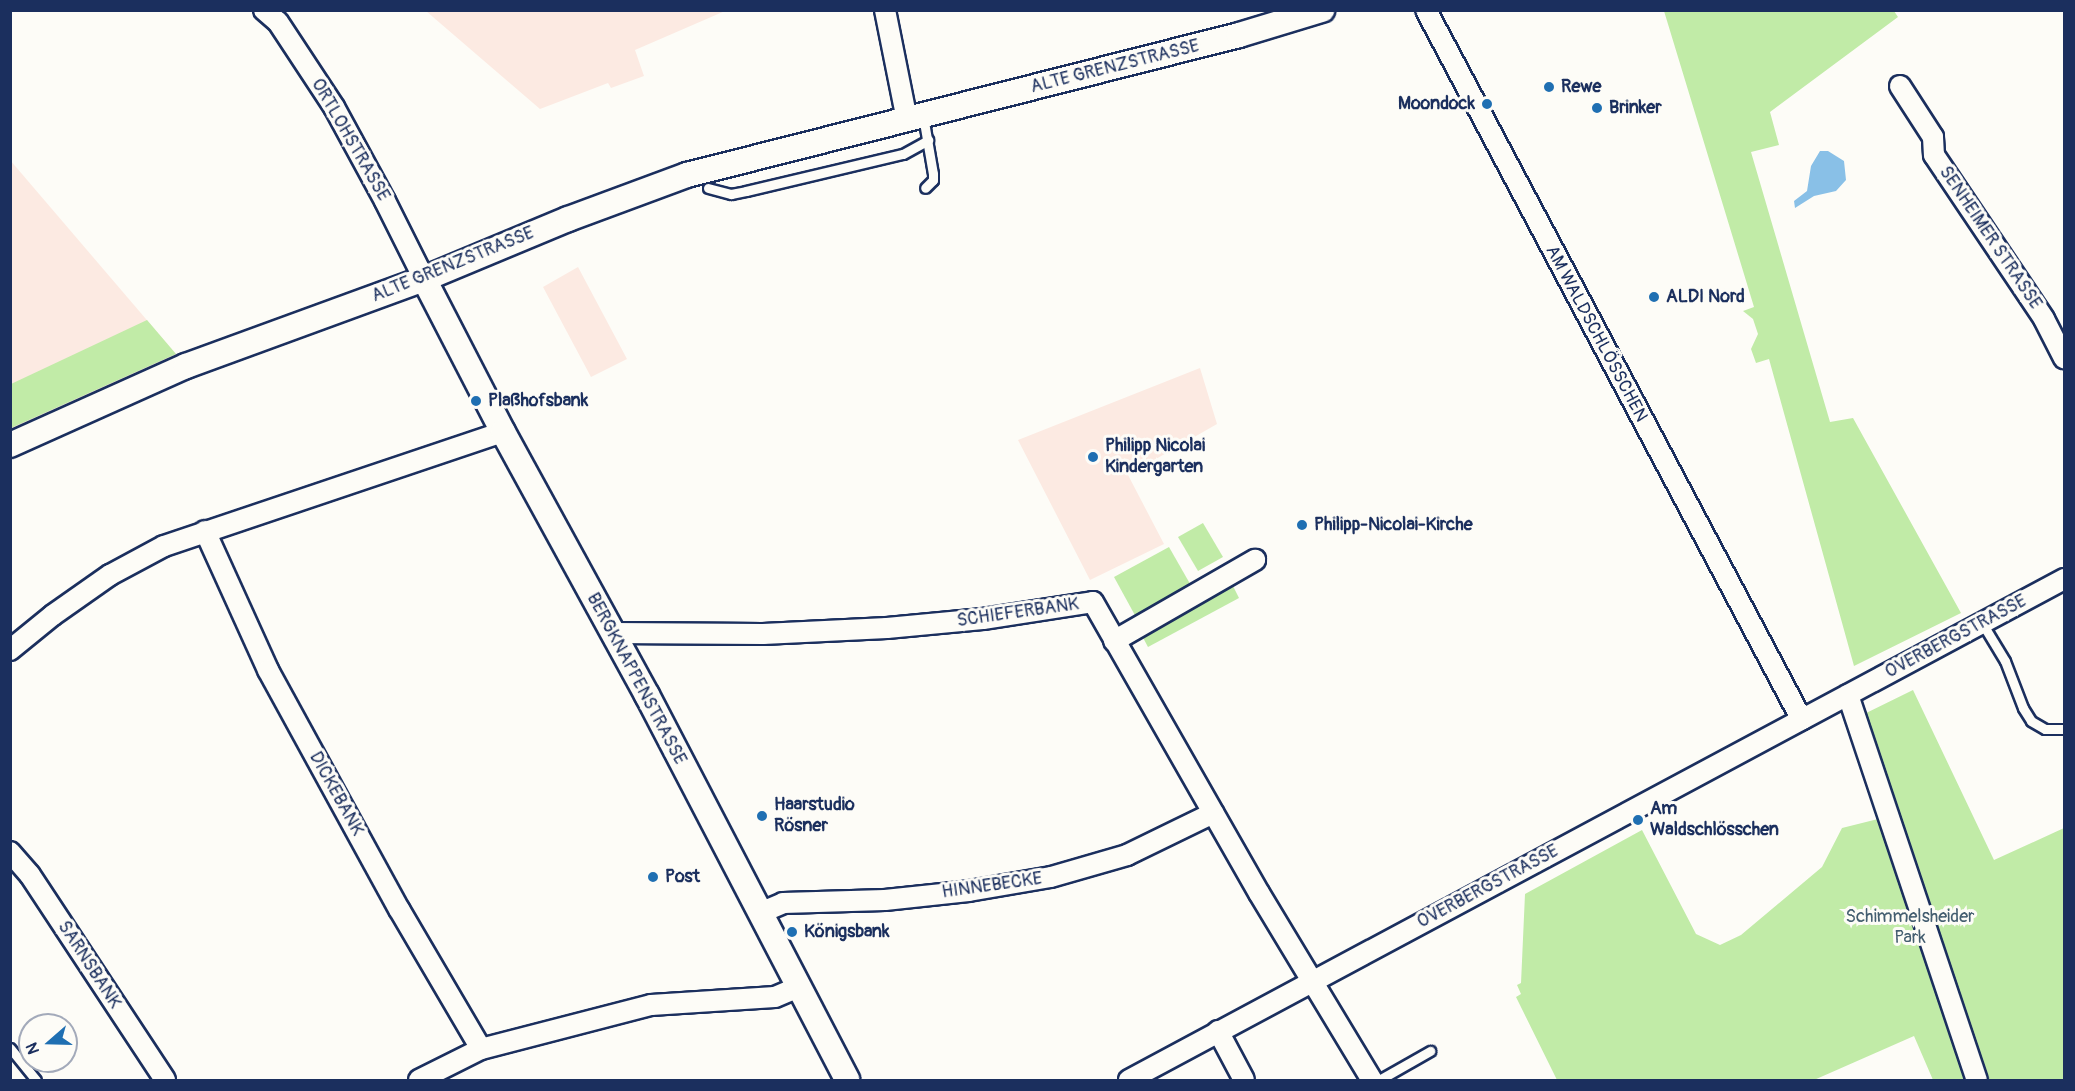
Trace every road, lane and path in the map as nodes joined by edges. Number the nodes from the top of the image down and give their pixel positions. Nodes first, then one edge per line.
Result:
1 (264, 10) edge
2 (885, 10) edge
3 (1322, 10) edge
4 (1426, 10) edge
5 (1899, 86) dead end
6 (915, 118) junction
7 (928, 140) junction
8 (708, 188) dead end
9 (925, 188) dead end
10 (424, 279) junction
11 (2064, 358) edge
12 (503, 432) junction
13 (10, 445) edge
14 (205, 531) junction
15 (1255, 560) dead end
16 (2064, 579) edge
17 (1982, 623) junction
18 (612, 633) junction
19 (1114, 641) junction
20 (10, 650) edge
21 (1848, 695) junction
22 (1802, 720) junction
23 (2064, 729) edge
24 (1214, 813) junction
25 (10, 852) edge
26 (760, 913) junction
27 (1312, 982) junction
28 (798, 987) junction
29 (1218, 1031) junction
30 (10, 1048) edge
31 (481, 1049) junction
32 (1430, 1051) dead end
33 (1975, 1079) edge
34 (36, 1080) edge
35 (165, 1080) edge
36 (419, 1080) edge
37 (847, 1080) edge
38 (1129, 1080) edge
39 (1244, 1080) edge
40 (1372, 1080) edge
41 (1379, 1080) edge

1 - 10 street, ORTLOHSTRASSE
2 - 6 street
3 - 6 street, ALTE GRENZSTRASSE
4 - 22 street, AM WALDSCHLÖSSCHEN
5 - 11 street, SENHEIMER STRASSE
6 - 7 lane
6 - 10 street, ALTE GRENZSTRASSE
7 - 8 lane
7 - 9 lane
10 - 12 street, BERGKNAPPENSTRASSE
10 - 13 street, ALTE GRENZSTRASSE
12 - 14 street
12 - 18 street, BERGKNAPPENSTRASSE
14 - 20 street
14 - 31 street, DICKEBANK
15 - 19 street
16 - 17 street, OVERBERGSTRASSE
17 - 21 street, OVERBERGSTRASSE
17 - 23 lane
18 - 19 street, SCHIEFERBANK
18 - 26 street, BERGKNAPPENSTRASSE
19 - 24 street, SCHIEFERBANK
21 - 22 street, OVERBERGSTRASSE
21 - 33 street
22 - 27 street, OVERBERGSTRASSE
24 - 26 street, HINNEBECKE
24 - 27 street, SCHIEFERBANK
25 - 35 street, SARNSBANK
26 - 28 street, BERGKNAPPENSTRASSE
27 - 29 street, OVERBERGSTRASSE
27 - 40 street, SCHIEFERBANK
28 - 31 street
28 - 37 street, BERGKNAPPENSTRASSE
29 - 38 street, OVERBERGSTRASSE
29 - 39 street
30 - 34 lane
31 - 36 street
32 - 41 lane

